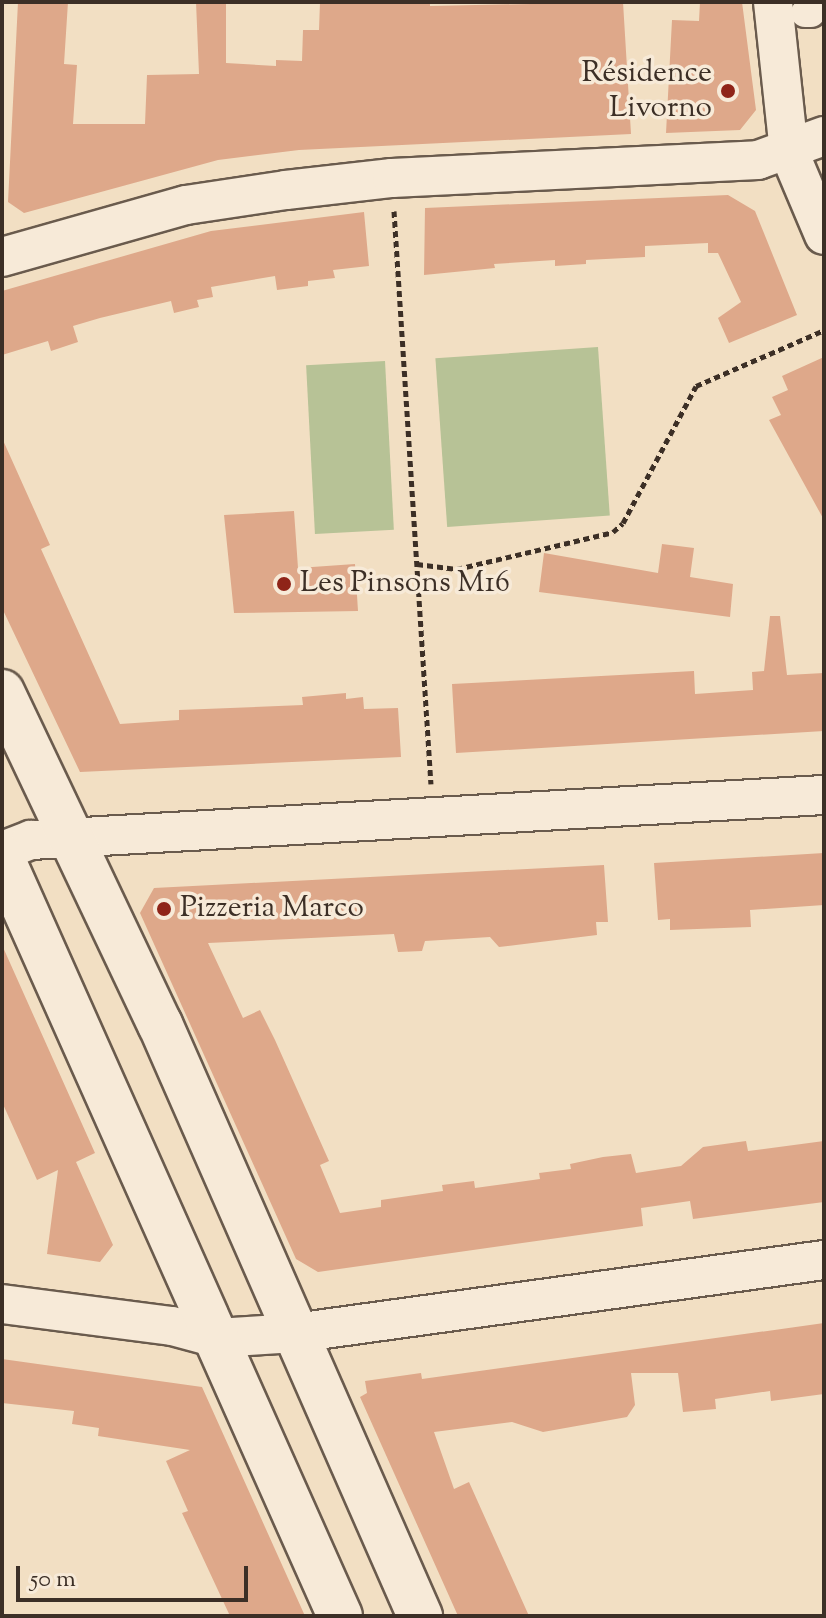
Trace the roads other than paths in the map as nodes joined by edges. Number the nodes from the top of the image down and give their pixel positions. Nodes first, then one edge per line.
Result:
1 (807, 10) edge
2 (824, 136) edge
3 (789, 152) junction
4 (824, 235) edge
5 (2, 257) edge
6 (2, 692) edge
7 (824, 795) edge
8 (68, 838) junction
9 (2, 851) edge
10 (2, 858) edge
11 (824, 1260) edge
12 (2, 1304) edge
13 (295, 1333) junction
14 (217, 1338) junction
15 (340, 1616) edge
16 (420, 1616) edge

1 - 3 street
2 - 3 street
3 - 4 street
3 - 5 street
6 - 8 street
7 - 8 street
8 - 9 street
8 - 13 street
10 - 14 street
11 - 13 street
12 - 14 street
13 - 14 street
13 - 16 street
14 - 15 street

